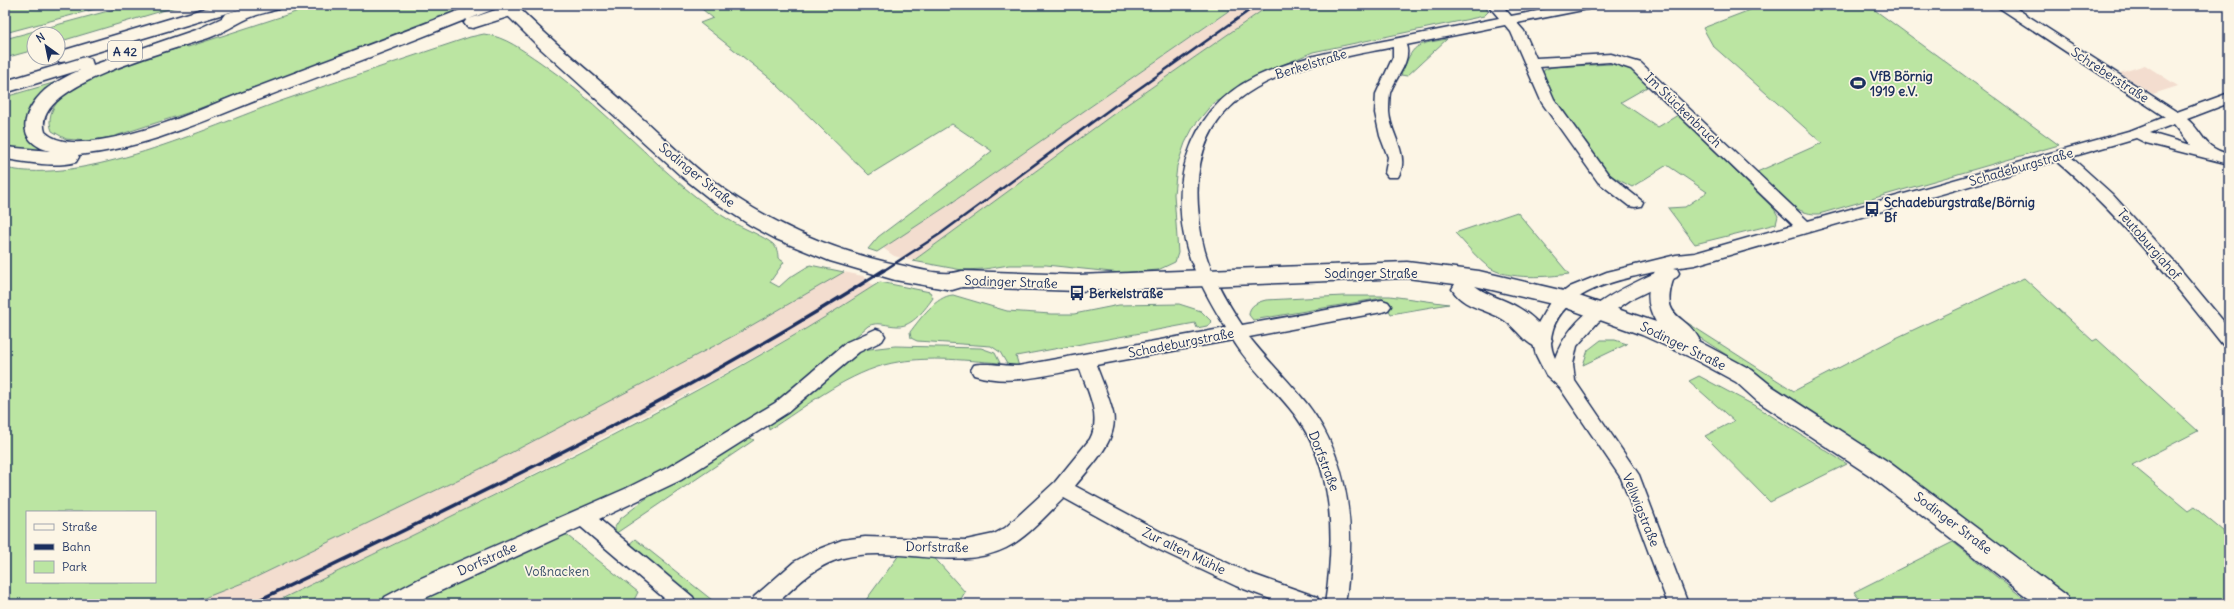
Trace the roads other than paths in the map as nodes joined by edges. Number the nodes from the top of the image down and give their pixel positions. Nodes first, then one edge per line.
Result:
1 (272, 5) edge
2 (488, 5) edge
3 (1494, 5) edge
4 (1588, 5) edge
5 (2002, 5) edge
6 (509, 7) edge
7 (239, 10) edge
8 (1508, 19) junction
9 (1398, 42) junction
10 (1532, 63) junction
11 (5, 74) edge
12 (5, 87) edge
13 (2229, 98) edge
14 (2176, 119) junction
15 (2137, 133) junction
16 (5, 153) edge
17 (2210, 154) junction
18 (2060, 156) junction
19 (2229, 159) edge
20 (1393, 173) dead end
21 (1635, 202) dead end
22 (1804, 228) junction
23 (1695, 259) junction
24 (1663, 276) junction
25 (1211, 284) junction
26 (1463, 289) junction
27 (1560, 302) junction
28 (1382, 306) dead end
29 (1595, 314) junction
30 (1237, 333) junction
31 (876, 336) dead end
32 (1541, 340) junction
33 (2229, 340) edge
34 (1698, 351) junction
35 (1086, 361) junction
36 (980, 370) dead end
37 (1566, 383) junction
38 (1765, 394) junction
39 (1062, 488) junction
40 (583, 517) junction
41 (392, 604) edge
42 (686, 604) edge
43 (761, 604) edge
44 (1310, 604) edge
45 (1335, 604) edge
46 (1678, 604) edge
47 (2057, 604) edge

1 - 7 main road, A 42
2 - 7 main road
3 - 8 street
4 - 8 street, Berkelstraße
5 - 14 street, Schreberstraße
6 - 16 main road
6 - 25 main road, Sodinger Straße
7 - 11 main road, A 42
7 - 12 main road, A 42
8 - 9 street, Berkelstraße
8 - 10 street
9 - 20 street
9 - 25 street, Berkelstraße
10 - 21 street
10 - 22 street, Im Stückenbruch
13 - 14 street, Schadeburgstraße
14 - 15 street, Schadeburgstraße
14 - 17 street, Schreberstraße
15 - 17 street
15 - 18 street, Schadeburgstraße
17 - 19 street
18 - 22 street, Schadeburgstraße
18 - 33 street, Teutoburgiahof
22 - 23 street, Schadeburgstraße
23 - 24 street, Schadeburgstraße
23 - 27 street, Schadeburgstraße
24 - 29 street, Schadeburgstraße
24 - 34 main road
25 - 26 main road, Sodinger Straße
25 - 27 main road, Sodinger Straße
25 - 30 street, Dorfstraße
26 - 27 main road, Sodinger Straße
26 - 32 main road
27 - 29 main road, Sodinger Straße
27 - 32 street
28 - 30 street, Schadeburgstraße
29 - 34 main road, Sodinger Straße
29 - 37 street, Vellwigstraße
29 - 38 main road, Sodinger Straße
30 - 35 street, Schadeburgstraße
30 - 45 street, Dorfstraße
31 - 40 street, Dorfstraße
32 - 37 street, Vellwigstraße
34 - 38 main road, Sodinger Straße
35 - 36 street, Schadeburgstraße
35 - 39 street, Dorfstraße
37 - 46 street, Vellwigstraße
38 - 47 main road, Sodinger Straße
39 - 43 street, Dorfstraße
39 - 44 street, Zur alten Mühle
40 - 41 street, Dorfstraße
40 - 42 street

